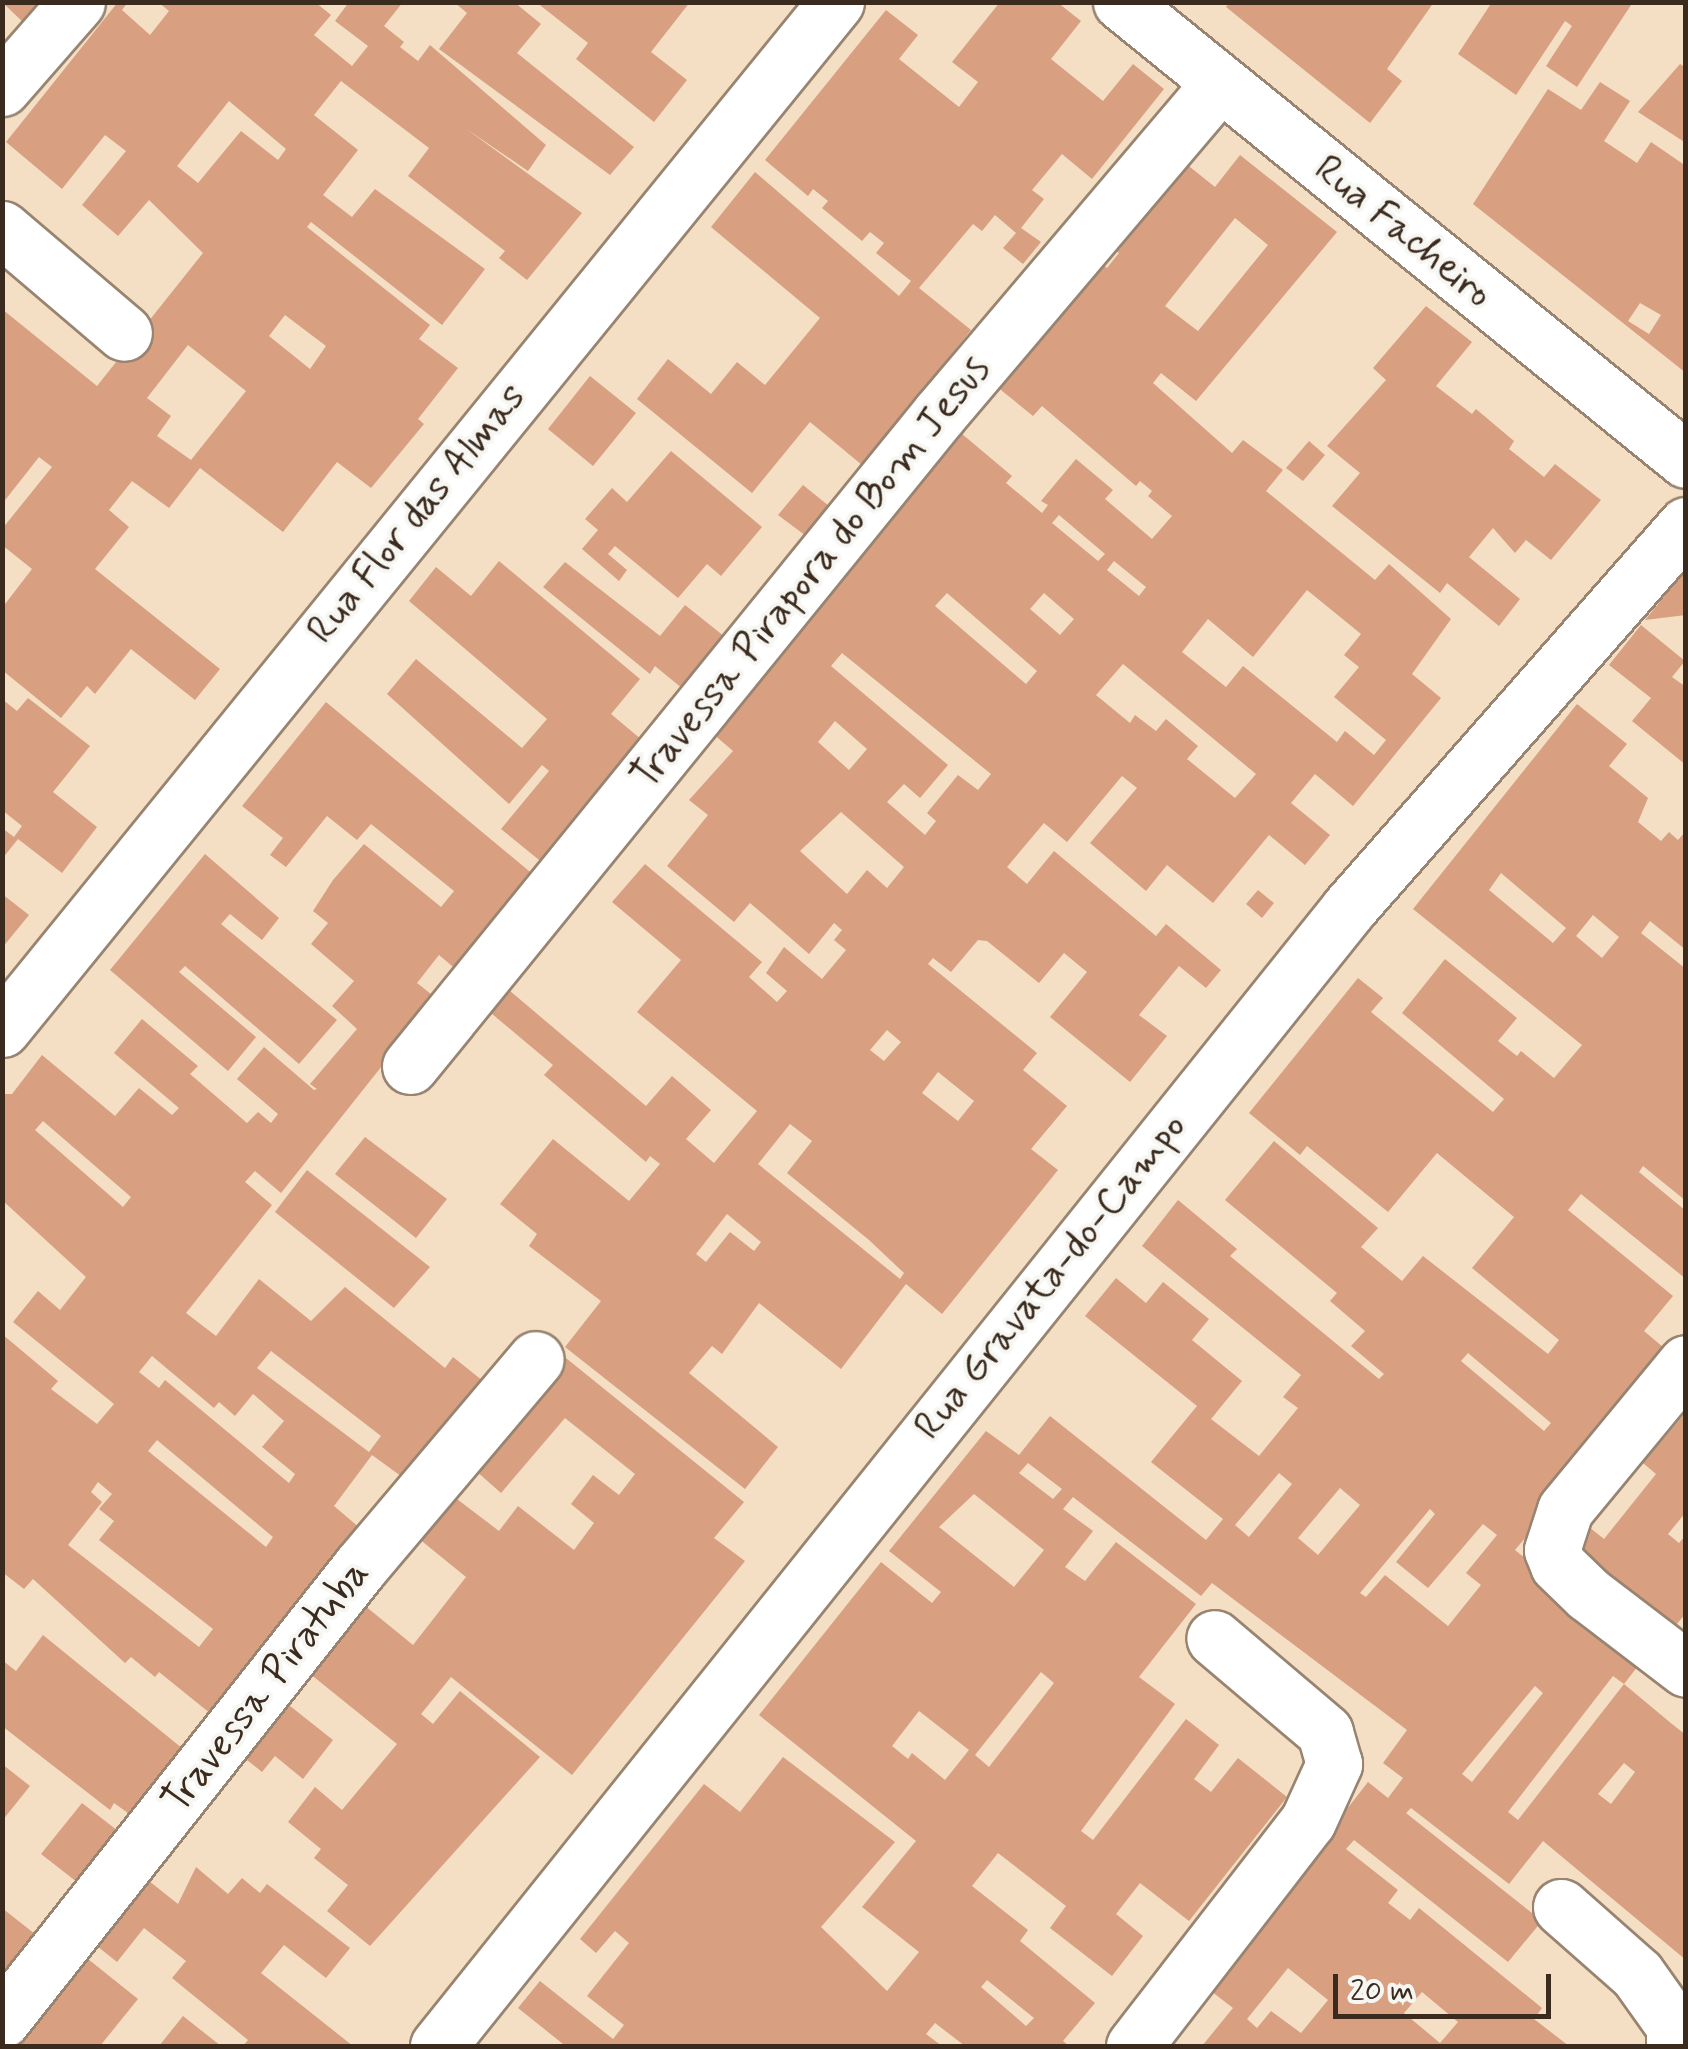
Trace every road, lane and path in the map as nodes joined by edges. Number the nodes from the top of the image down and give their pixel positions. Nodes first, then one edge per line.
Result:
1 (77, 2) edge
2 (836, 2) edge
3 (1121, 2) edge
4 (1219, 84) junction
5 (2, 88) edge
6 (2, 228) edge
7 (124, 332) dead end
8 (1686, 460) edge
9 (1686, 526) edge
10 (2, 1029) edge
11 (410, 1066) dead end
12 (536, 1359) dead end
13 (1686, 1363) edge
14 (1214, 1638) dead end
15 (1686, 1669) edge
16 (1561, 1906) dead end
17 (2, 2020) edge
18 (438, 2046) edge
19 (1134, 2046) edge
20 (1674, 2046) edge

1 - 5 street
2 - 10 street, Rua Flor das Almas
3 - 4 street, Rua Facheiro
4 - 8 street, Rua Facheiro
4 - 11 street, Travessa Pirapora do Bom Jesus
6 - 7 street
9 - 18 street, Rua Gravata-do-Campo
12 - 17 street, Travessa Piratuba
13 - 15 street
14 - 19 street
16 - 20 street

